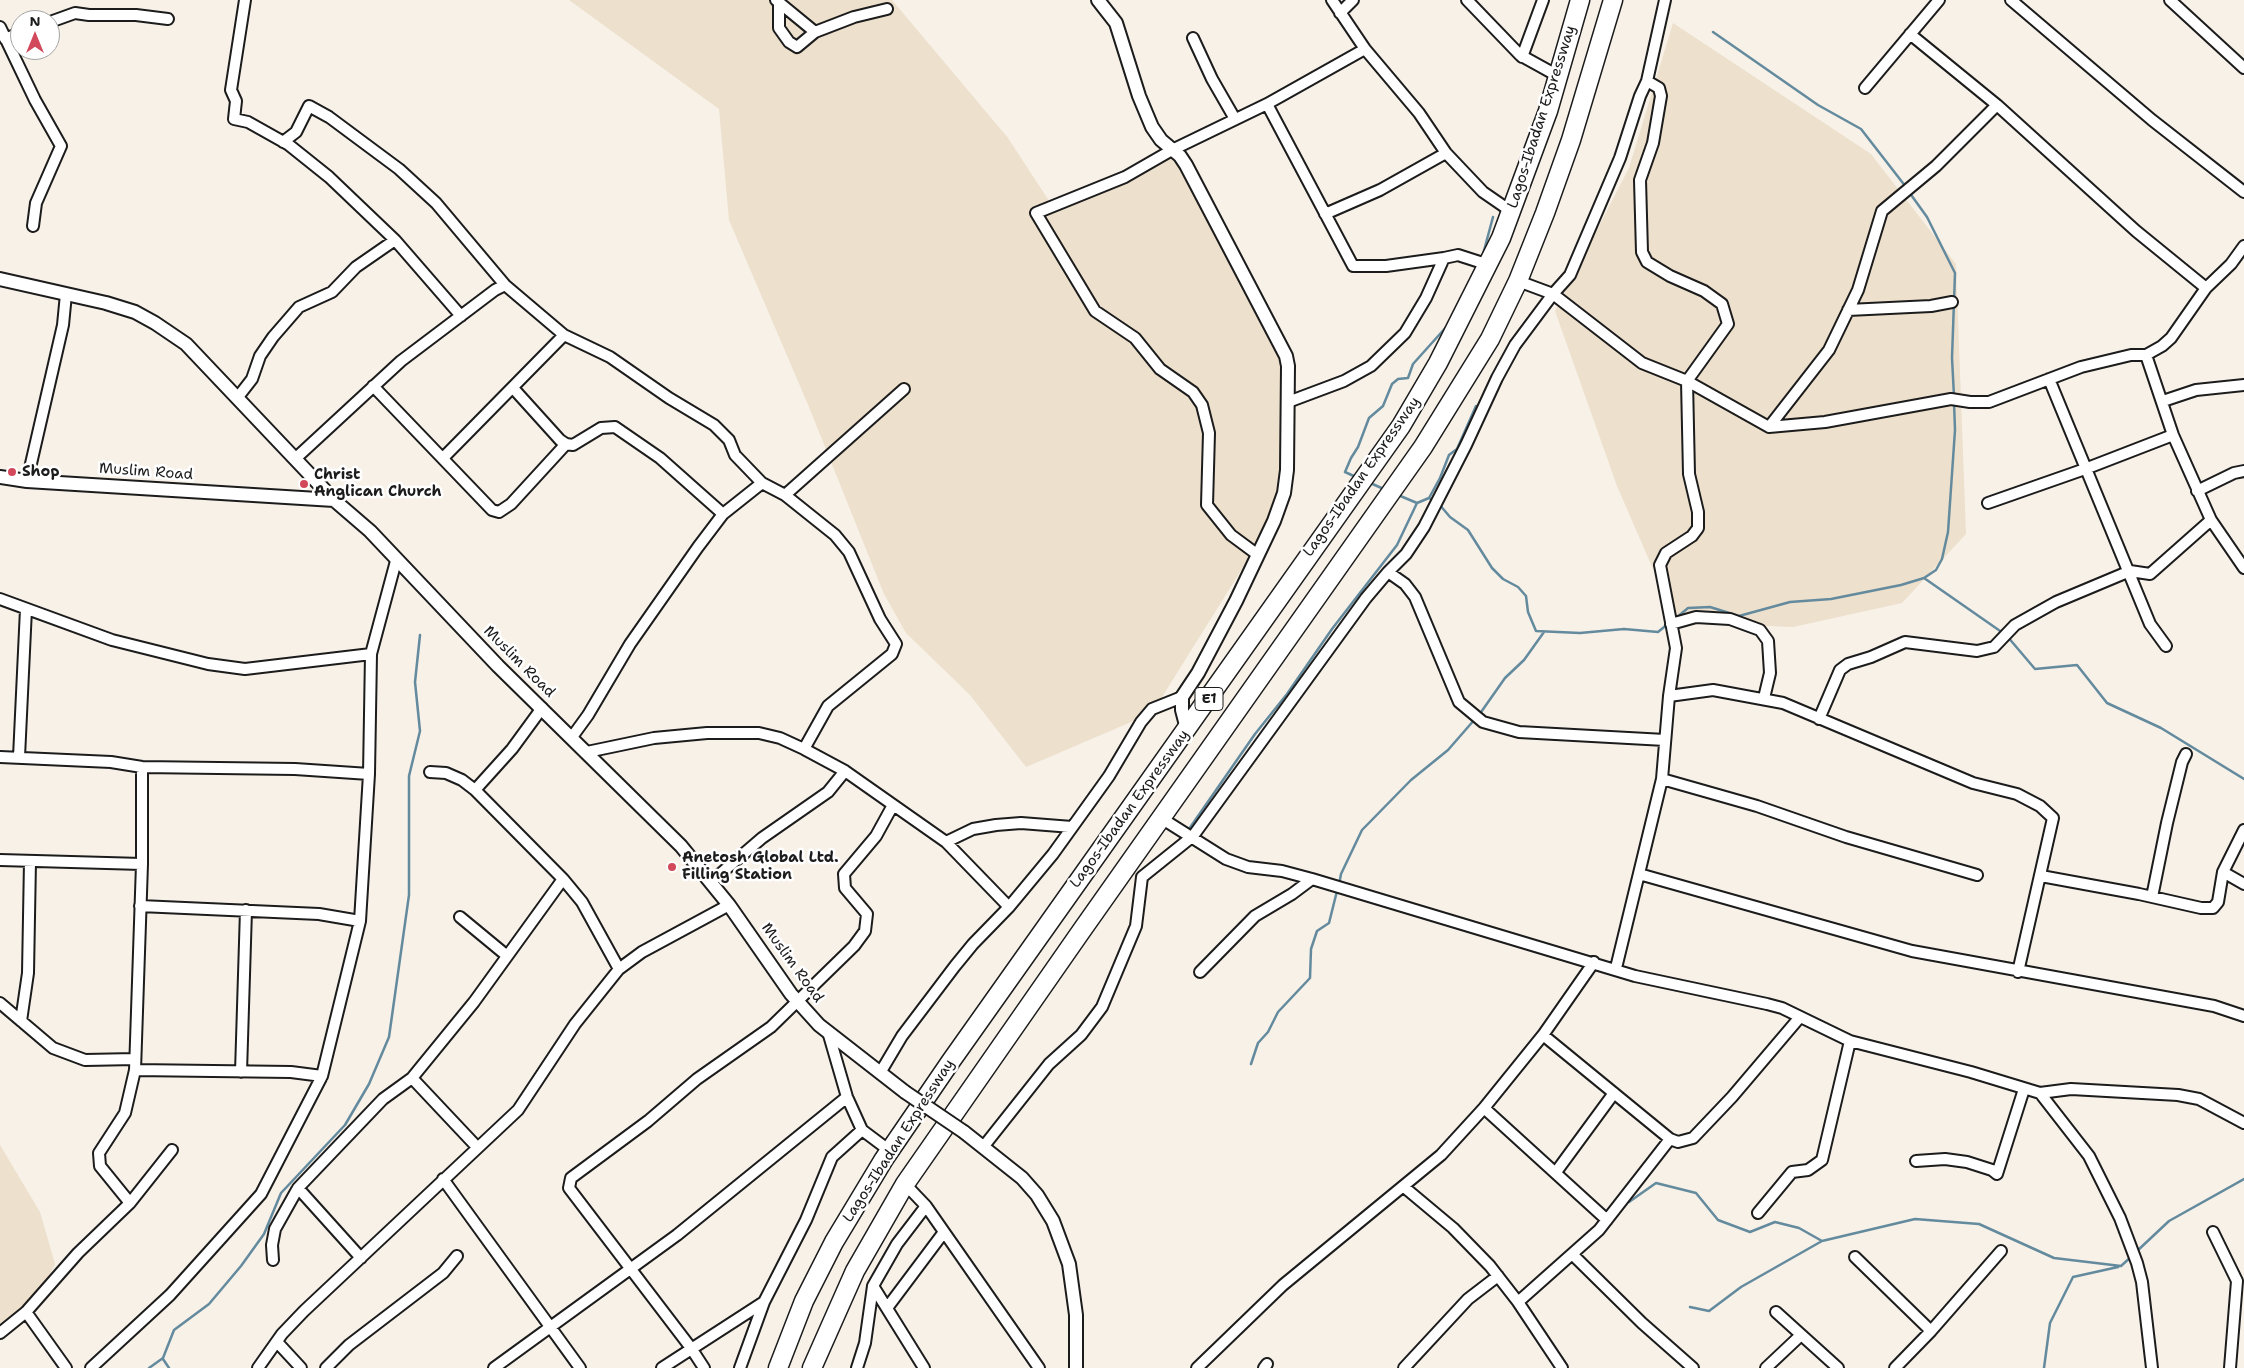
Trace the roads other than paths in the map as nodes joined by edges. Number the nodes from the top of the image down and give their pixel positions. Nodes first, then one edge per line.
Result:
1 (245, 0) edge
2 (1098, 0) edge
3 (1332, 0) edge
4 (1353, 0) edge
5 (1467, 0) edge
6 (1543, 0) edge
7 (1580, 0) edge
8 (1612, 0) edge
9 (1665, 0) edge
10 (1939, 0) edge
11 (2011, 0) edge
12 (2170, 0) edge
13 (778, 2) edge
14 (887, 9) dead end
15 (1340, 13) junction
16 (60, 18) edge
17 (168, 19) dead end
18 (0, 27) edge
19 (815, 32) junction
20 (1910, 34) junction
21 (10, 37) edge
22 (1193, 38) dead end
23 (5, 39) junction
24 (1365, 49) junction
25 (1522, 57) junction
26 (2244, 68) edge
27 (1558, 76) junction
28 (1647, 81) junction
29 (1865, 88) dead end
30 (1268, 104) junction
31 (1997, 106) junction
32 (1235, 119) junction
33 (283, 142) junction
34 (1172, 150) junction
35 (1446, 153) junction
36 (2244, 192) edge
37 (1512, 212) junction
38 (1325, 214) junction
39 (33, 226) dead end
40 (395, 240) junction
41 (2244, 246) edge
42 (1444, 258) junction
43 (1489, 265) junction
44 (0, 279) edge
45 (1518, 281) junction
46 (505, 285) junction
47 (2206, 288) junction
48 (66, 294) junction
49 (1553, 294) junction
50 (1952, 302) dead end
51 (1848, 310) junction
52 (461, 316) junction
53 (564, 335) junction
54 (2146, 354) junction
55 (2049, 379) junction
56 (1687, 381) junction
57 (2244, 385) edge
58 (373, 386) junction
59 (513, 388) junction
60 (904, 390) dead end
61 (238, 397) junction
62 (2163, 401) junction
63 (1288, 402) junction
64 (1769, 427) junction
65 (2173, 435) junction
66 (566, 444) junction
67 (296, 458) junction
68 (443, 458) junction
69 (2085, 469) junction
70 (2244, 471) edge
71 (0, 477) edge
72 (27, 481) junction
73 (762, 483) junction
74 (2198, 491) junction
75 (784, 495) junction
76 (334, 500) junction
77 (1988, 503) dead end
78 (723, 514) junction
79 (2211, 520) junction
80 (1258, 555) junction
81 (396, 561) junction
82 (2244, 568) edge
83 (1388, 572) junction
84 (2130, 572) junction
85 (0, 599) edge
86 (26, 609) junction
87 (1672, 624) junction
88 (2166, 646) dead end
89 (371, 654) junction
90 (1669, 696) junction
91 (1182, 697) junction
92 (1764, 698) junction
93 (542, 708) junction
94 (1819, 718) junction
95 (1187, 729) junction
96 (572, 737) junction
97 (1665, 740) junction
98 (804, 748) junction
99 (587, 752) junction
100 (2186, 754) dead end
101 (0, 757) edge
102 (19, 757) junction
103 (142, 767) junction
104 (430, 772) dead end
105 (846, 772) junction
106 (369, 774) junction
107 (1662, 779) junction
108 (475, 790) junction
109 (893, 805) junction
110 (1161, 818) junction
111 (1072, 827) junction
112 (2244, 830) edge
113 (1193, 836) junction
114 (946, 842) junction
115 (0, 860) edge
116 (30, 861) junction
117 (142, 864) junction
118 (2223, 872) junction
119 (1639, 874) junction
120 (1977, 875) dead end
121 (2041, 876) junction
122 (563, 879) junction
123 (1312, 879) junction
124 (712, 882) junction
125 (2244, 884) edge
126 (2152, 897) junction
127 (729, 905) junction
128 (140, 906) junction
129 (1009, 907) junction
130 (246, 910) junction
131 (460, 917) dead end
132 (360, 921) junction
133 (506, 956) junction
134 (1594, 962) junction
135 (619, 968) junction
136 (1616, 968) junction
137 (1200, 972) dead end
138 (2018, 972) junction
139 (798, 1002) junction
140 (0, 1003) edge
141 (2244, 1016) edge
142 (1800, 1017) junction
143 (21, 1021) junction
144 (829, 1035) junction
145 (1543, 1035) junction
146 (1850, 1041) junction
147 (135, 1059) junction
148 (135, 1070) junction
149 (241, 1072) junction
150 (880, 1074) junction
151 (322, 1076) junction
152 (412, 1078) junction
153 (2024, 1089) junction
154 (1614, 1093) junction
155 (2040, 1093) junction
156 (846, 1097) junction
157 (1484, 1108) junction
158 (2244, 1123) edge
159 (862, 1130) junction
160 (1670, 1139) junction
161 (984, 1146) junction
162 (477, 1148) junction
163 (172, 1150) dead end
164 (890, 1151) junction
165 (1916, 1161) dead end
166 (1556, 1172) junction
167 (444, 1179) junction
168 (905, 1184) junction
169 (1404, 1187) junction
170 (298, 1188) junction
171 (130, 1203) junction
172 (926, 1206) junction
173 (1758, 1213) dead end
174 (1607, 1220) junction
175 (944, 1232) junction
176 (2213, 1232) dead end
177 (2001, 1251) dead end
178 (1572, 1254) junction
179 (457, 1256) dead end
180 (1855, 1257) dead end
181 (360, 1258) junction
182 (273, 1260) dead end
183 (630, 1268) junction
184 (1498, 1276) junction
185 (2240, 1278) edge
186 (873, 1286) junction
187 (764, 1302) junction
188 (1518, 1302) junction
189 (887, 1308) junction
190 (26, 1312) junction
191 (1776, 1312) dead end
192 (549, 1327) junction
193 (1931, 1331) junction
194 (0, 1333) edge
195 (1801, 1335) junction
196 (277, 1342) junction
197 (691, 1348) junction
198 (66, 1368) edge
199 (91, 1368) edge
200 (258, 1368) edge
201 (301, 1368) edge
202 (326, 1368) edge
203 (494, 1368) edge
204 (580, 1368) edge
205 (662, 1368) edge
206 (704, 1368) edge
207 (740, 1368) edge
208 (778, 1368) edge
209 (812, 1368) edge
210 (857, 1368) edge
211 (924, 1368) edge
212 (1039, 1368) edge
213 (1076, 1368) edge
214 (1197, 1368) edge
215 (1404, 1368) edge
216 (1562, 1368) edge
217 (1693, 1368) edge
218 (1766, 1368) edge
219 (1838, 1368) edge
220 (1895, 1368) edge
221 (2152, 1368) edge
222 (2230, 1368) edge

1 - 33 street
2 - 34 street
3 - 15 street
4 - 15 street
5 - 25 street
6 - 25 street
7 - 27 highway, Lagos-Ibadan Expressway / E1
8 - 45 highway, Lagos-Ibadan Expressway / E1
9 - 28 street
10 - 20 street
11 - 36 street
12 - 26 street
13 - 19 street
13 - 19 street
14 - 19 street
15 - 24 street
16 - 17 street
18 - 23 street
20 - 29 street
20 - 31 street
21 - 23 street
22 - 32 street
23 - 39 street
24 - 30 street
24 - 35 street
25 - 27 street
27 - 37 highway, Lagos-Ibadan Expressway / E1
28 - 49 street
28 - 56 street
30 - 32 street
30 - 38 street
31 - 47 street
31 - 51 street
32 - 34 street
33 - 40 street
33 - 46 street
34 - 63 street
34 - 80 street
35 - 37 street
35 - 38 street
37 - 43 highway, Lagos-Ibadan Expressway / E1
38 - 42 street
40 - 52 street
40 - 61 street
41 - 47 street
42 - 43 street
42 - 63 street
43 - 95 highway, Lagos-Ibadan Expressway / E1
44 - 48 street
45 - 49 street
45 - 110 highway, Lagos-Ibadan Expressway / E1
46 - 52 street
46 - 53 street
47 - 54 street
48 - 61 street
48 - 72 street
49 - 56 street
49 - 83 street
50 - 51 street
51 - 64 street
52 - 58 street
53 - 59 street
53 - 73 street
54 - 55 street
54 - 62 street
55 - 64 street
55 - 69 street
56 - 64 street
56 - 87 street
57 - 62 street
58 - 67 street
58 - 68 street
59 - 66 street
59 - 68 street
60 - 75 street
61 - 67 street
62 - 65 street
63 - 80 street
65 - 69 street
65 - 74 street
66 - 68 street
66 - 78 street
67 - 76 street
69 - 77 street
69 - 84 street
70 - 74 street
71 - 72 street, Muslim Road
72 - 76 street, Muslim Road
73 - 75 street
73 - 78 street
74 - 79 street
75 - 98 street
76 - 81 street, Muslim Road
78 - 96 street
79 - 82 street
79 - 84 street
80 - 91 street
81 - 89 street
81 - 93 street, Muslim Road
83 - 97 street
83 - 113 street
84 - 88 street
84 - 94 street
85 - 86 street
86 - 89 street
86 - 102 street
87 - 90 street
87 - 92 street
89 - 106 street
90 - 92 street
90 - 97 street
91 - 95 street
91 - 111 street
92 - 94 street
93 - 96 street, Muslim Road
93 - 108 street
94 - 121 street
95 - 164 highway, Lagos-Ibadan Expressway / E1
96 - 99 street, Muslim Road
97 - 107 street
98 - 99 street
98 - 105 street
99 - 124 street, Muslim Road
100 - 126 street
101 - 102 street
102 - 103 street
103 - 106 street
103 - 117 street
104 - 108 street
105 - 109 street
105 - 124 street
106 - 132 street
107 - 119 street
107 - 120 street
108 - 122 street
109 - 114 street
109 - 139 street
110 - 113 street
110 - 168 highway, Lagos-Ibadan Expressway / E1
111 - 114 street
111 - 129 street
112 - 118 street
113 - 123 street
113 - 161 street
114 - 129 street
115 - 116 street
116 - 117 street
116 - 143 street
117 - 128 street
118 - 125 street
118 - 126 street
119 - 136 street
119 - 138 street
121 - 126 street
121 - 138 street
122 - 133 street
122 - 135 street
123 - 134 street
123 - 137 street
124 - 127 street, Muslim Road
127 - 135 street
127 - 139 street, Muslim Road
128 - 130 street
128 - 147 street
129 - 150 street
130 - 132 street
130 - 149 street
131 - 133 street
132 - 151 street
133 - 152 street
134 - 136 street
134 - 145 street
135 - 162 street
136 - 142 street
138 - 141 street
139 - 144 street, Muslim Road
139 - 183 street
140 - 143 street
142 - 146 street
142 - 160 street
143 - 147 street
144 - 150 street, Muslim Road
144 - 156 street
145 - 154 street
145 - 157 street
146 - 153 street
146 - 173 street
147 - 148 street
148 - 149 street
148 - 171 street
149 - 151 street
150 - 161 street, Muslim Road, bridge
151 - 199 street
152 - 162 street
152 - 170 street
153 - 155 street
153 - 165 street
154 - 160 street
154 - 166 street
155 - 158 street
155 - 221 street
156 - 159 street
156 - 183 street
157 - 166 street
157 - 169 street
159 - 164 street
159 - 187 street
160 - 174 street
161 - 213 street, Muslim Road
162 - 167 street
163 - 171 street
164 - 208 highway, Lagos-Ibadan Expressway / E1
166 - 174 street
167 - 181 street
167 - 192 street
168 - 172 street
168 - 209 highway, Lagos-Ibadan Expressway / E1
169 - 184 street
169 - 214 street
170 - 181 street
170 - 182 street
171 - 190 street
172 - 175 street
172 - 186 street
174 - 178 street
175 - 189 street
175 - 212 street
176 - 185 street
177 - 193 street
178 - 188 street
178 - 217 street
179 - 202 street
180 - 193 street
181 - 196 street
183 - 192 street
183 - 197 street
184 - 188 street
184 - 215 street
185 - 222 street
186 - 189 street
186 - 210 street
187 - 197 street
187 - 207 street
188 - 216 street
189 - 211 street
190 - 194 street
190 - 198 street
191 - 195 street
192 - 203 street
192 - 204 street
193 - 220 street
195 - 218 street
195 - 219 street
196 - 200 street
196 - 201 street
197 - 205 street
197 - 206 street

